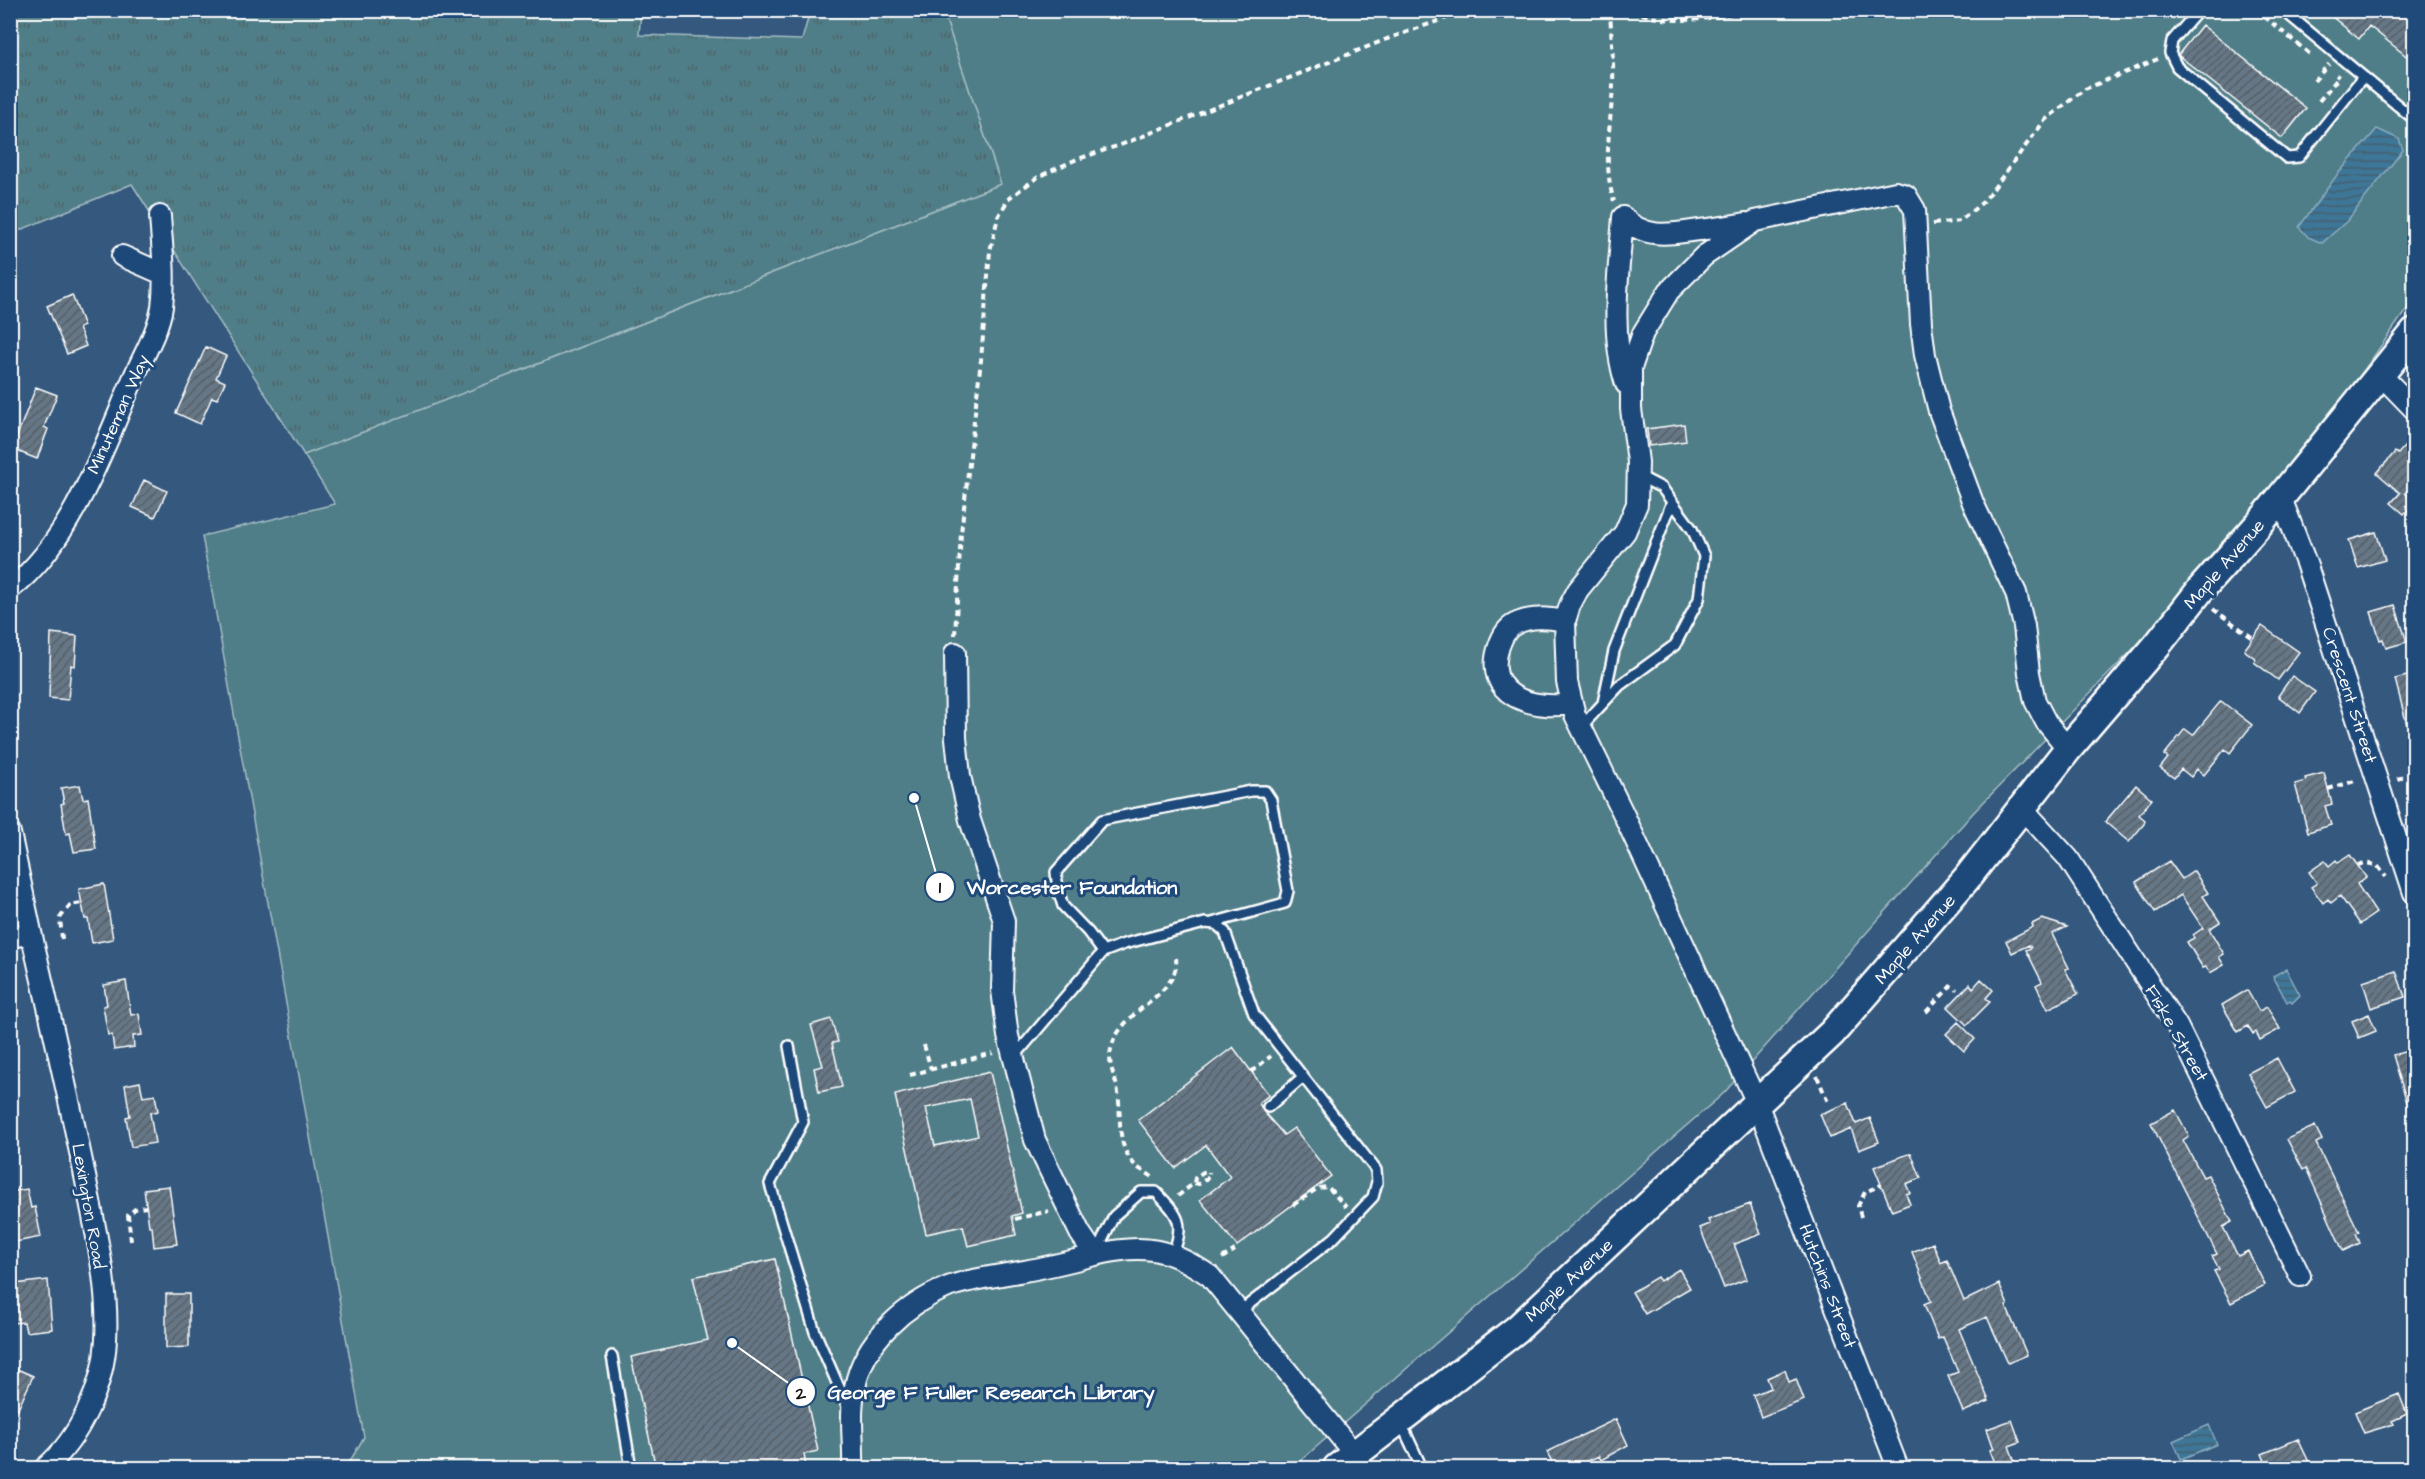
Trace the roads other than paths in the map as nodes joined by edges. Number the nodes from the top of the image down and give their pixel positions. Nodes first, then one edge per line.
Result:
1 (2199, 10) edge
2 (2283, 10) edge
3 (2363, 77) junction
4 (2415, 119) edge
5 (160, 216) dead end
6 (1755, 221) junction
7 (122, 255) dead end
8 (163, 274) junction
9 (2415, 333) edge
10 (2380, 374) junction
11 (1630, 395) junction
12 (2415, 409) edge
13 (1639, 476) junction
14 (2281, 498) junction
15 (1672, 502) junction
16 (10, 589) edge
17 (1566, 621) junction
18 (955, 653) road end
19 (1571, 704) junction
20 (1602, 704) junction
21 (1580, 728) junction
22 (2068, 749) junction
23 (2023, 809) junction
24 (10, 833) edge
25 (2415, 893) edge
26 (1210, 923) junction
27 (30, 932) junction
28 (10, 938) edge
29 (1103, 952) junction
30 (789, 1046) dead end
31 (1014, 1058) junction
32 (1303, 1077) junction
33 (1757, 1103) junction
34 (1268, 1107) dead end
35 (1173, 1254) junction
36 (1095, 1255) junction
37 (2300, 1276) dead end
38 (1239, 1312) junction
39 (612, 1356) dead end
40 (852, 1416) junction
41 (1400, 1421) junction
42 (1346, 1462) edge
43 (45, 1468) edge
44 (630, 1468) edge
45 (854, 1468) edge
46 (1422, 1468) edge
47 (1898, 1468) edge

1 - 3 lane
2 - 3 lane
3 - 4 lane
5 - 8 street, Minuteman Way
6 - 11 street
6 - 11 street
6 - 22 street
7 - 8 street
8 - 16 street, Minuteman Way
9 - 10 main road, Maple Avenue
10 - 12 street
10 - 14 main road, Maple Avenue
11 - 13 street
13 - 15 lane
13 - 17 street
14 - 22 main road, Maple Avenue
14 - 25 street, Crescent Street
15 - 20 lane
15 - 20 lane
17 - 19 street, Hutchins Street
17 - 19 street
18 - 31 street
19 - 21 street, Hutchins Street
20 - 21 lane
21 - 33 street, Hutchins Street
22 - 23 main road, Maple Avenue
23 - 33 main road, Maple Avenue
23 - 37 street, Fiske Street
24 - 27 street, Lexington Road
26 - 29 lane
26 - 29 lane
26 - 32 lane
27 - 28 street
27 - 43 street, Lexington Road
29 - 31 lane
30 - 40 lane
31 - 36 street
32 - 34 lane
32 - 38 lane
33 - 41 main road, Maple Avenue
33 - 47 street, Hutchins Street
35 - 36 street
35 - 36 lane
35 - 38 street
36 - 40 street
38 - 42 street
39 - 44 lane
40 - 45 street
41 - 42 main road, Maple Avenue
41 - 46 lane

